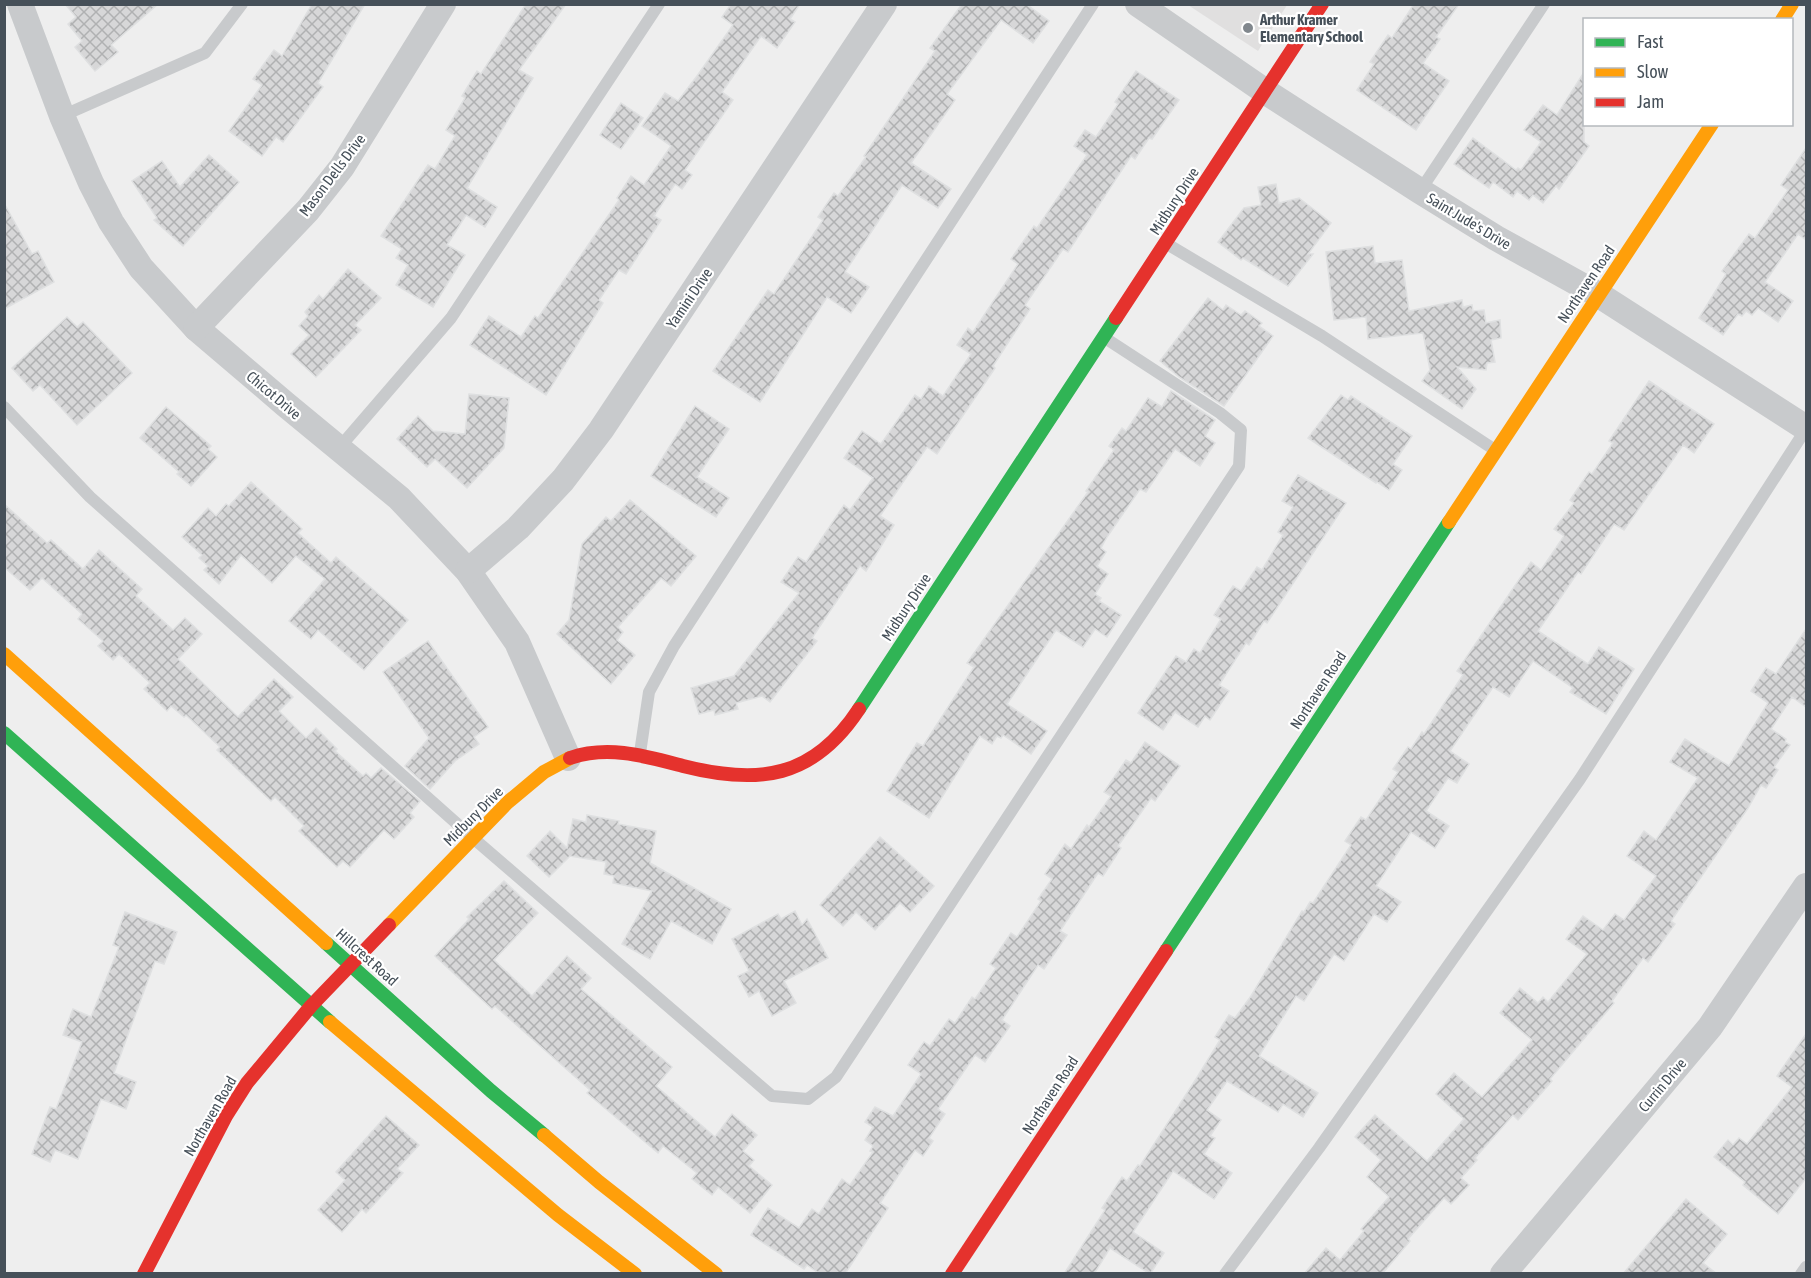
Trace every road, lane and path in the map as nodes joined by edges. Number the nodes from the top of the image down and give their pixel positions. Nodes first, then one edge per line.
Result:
1 (20, 4) edge
2 (242, 4) edge
3 (443, 4) edge
4 (659, 4) edge
5 (884, 4) edge
6 (1093, 4) edge
7 (1138, 4) edge
8 (1322, 4) edge
9 (1544, 4) edge
10 (1792, 4) edge
11 (1783, 18) edge
12 (1266, 92) junction
13 (62, 116) junction
14 (1711, 126) edge
15 (1420, 191) junction
16 (1166, 243) junction
17 (1599, 295) junction
18 (196, 328) junction
19 (1104, 337) junction
20 (4, 407) edge
21 (1806, 429) edge
22 (339, 448) junction
23 (1496, 450) junction
24 (468, 571) junction
25 (4, 654) edge
26 (4, 733) edge
27 (640, 754) junction
28 (568, 758) junction
29 (473, 838) junction
30 (1806, 886) edge
31 (350, 964) junction
32 (311, 1006) junction
33 (1806, 1267) edge
34 (144, 1274) edge
35 (635, 1274) edge
36 (716, 1274) edge
37 (952, 1274) edge
38 (1225, 1274) edge
39 (1503, 1274) edge
40 (1801, 1274) edge

1 - 13 street, Chicot Drive
2 - 13 lane
3 - 18 street, Mason Dells Drive
4 - 22 lane
5 - 24 street, Yamini Drive
6 - 27 lane
7 - 12 street, Saint Jude's Drive
8 - 12 street, Midbury Drive
9 - 15 lane
10 - 11 street
12 - 15 street, Saint Jude's Drive
12 - 16 street, Midbury Drive
13 - 18 street, Chicot Drive
14 - 17 street, Northaven Road
15 - 17 street, Saint Jude's Drive
16 - 19 street, Midbury Drive
16 - 23 lane
17 - 21 street, Saint Jude's Drive
17 - 23 street, Northaven Road
18 - 22 street, Chicot Drive
19 - 27 street, Midbury Drive
19 - 29 lane
20 - 29 lane
21 - 38 lane
22 - 24 street, Chicot Drive
23 - 37 street, Northaven Road
24 - 28 street, Chicot Drive
25 - 31 street, Hillcrest Road
26 - 32 street
27 - 28 street, Midbury Drive
28 - 29 street, Midbury Drive
29 - 31 street, Midbury Drive
30 - 39 street, Currin Drive
31 - 32 street, Northaven Road
31 - 36 street, Hillcrest Road
32 - 34 street, Northaven Road
32 - 35 street
33 - 40 lane

